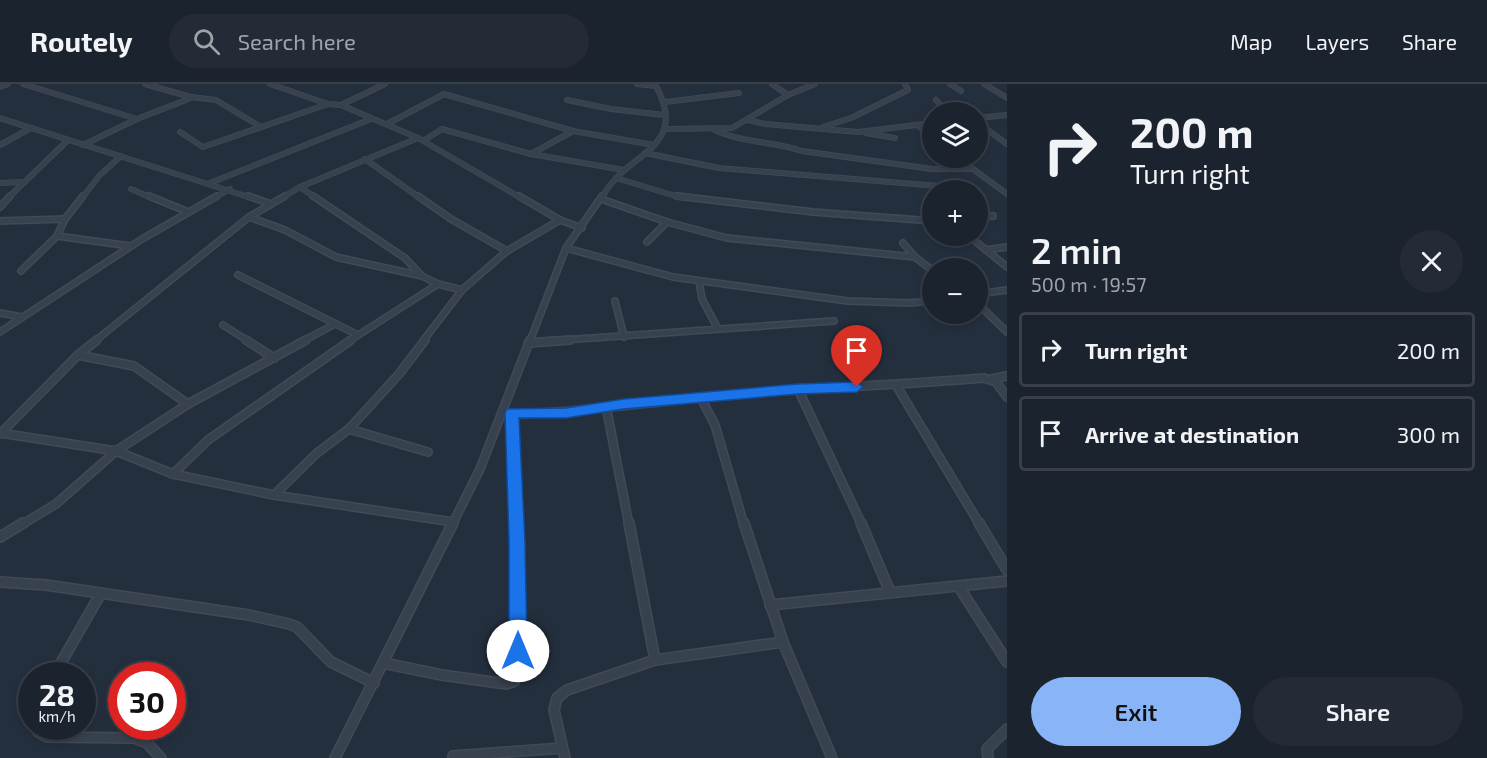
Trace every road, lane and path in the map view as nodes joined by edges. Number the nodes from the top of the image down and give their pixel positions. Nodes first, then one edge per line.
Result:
1 (8, 84) edge
2 (23, 84) edge
3 (145, 84) edge
4 (270, 84) edge
5 (298, 84) edge
6 (637, 84) edge
7 (772, 84) edge
8 (815, 84) edge
9 (905, 84) edge
10 (950, 84) edge
11 (984, 84) edge
12 (381, 85) edge
13 (656, 85) edge
14 (0, 87) edge
15 (289, 88) junction
16 (961, 91) dead end
17 (739, 93) dead end
18 (788, 95) junction
19 (191, 97) junction
20 (1007, 98) edge
21 (567, 100) dead end
22 (665, 102) junction
23 (328, 104) junction
24 (341, 105) junction
25 (664, 116) junction
26 (1007, 116) edge
27 (0, 118) edge
28 (137, 119) junction
29 (370, 119) junction
30 (988, 119) edge
31 (748, 120) junction
32 (387, 124) junction
33 (922, 124) edge
34 (917, 125) junction
35 (31, 128) junction
36 (261, 128) junction
37 (821, 128) junction
38 (666, 129) junction
39 (716, 129) junction
40 (922, 129) edge
41 (988, 129) edge
42 (573, 131) junction
43 (180, 132) dead end
44 (858, 132) junction
45 (895, 138) dead end
46 (420, 139) junction
47 (68, 140) junction
48 (1007, 144) edge
49 (0, 145) edge
50 (83, 145) junction
51 (654, 145) junction
52 (645, 153) junction
53 (531, 154) junction
54 (121, 156) junction
55 (365, 159) junction
56 (974, 169) joint
57 (624, 170) junction
58 (616, 178) junction
59 (22, 182) junction
60 (0, 183) edge
61 (210, 183) junction
62 (922, 185) edge
63 (300, 187) junction
64 (131, 189) dead end
65 (230, 189) junction
66 (1007, 194) edge
67 (601, 199) junction
68 (268, 203) junction
69 (0, 207) edge
70 (186, 211) junction
71 (249, 216) junction
72 (988, 216) edge
73 (993, 216) dead end
74 (65, 219) junction
75 (922, 219) edge
76 (560, 220) junction
77 (0, 221) edge
78 (667, 222) junction
79 (582, 228) junction
80 (57, 236) junction
81 (647, 242) dead end
82 (903, 243) dead end
83 (130, 246) junction
84 (981, 246) edge
85 (1007, 247) edge
86 (566, 248) junction
87 (986, 250) junction
88 (507, 251) junction
89 (915, 257) junction
90 (922, 262) edge
91 (1007, 267) edge
92 (21, 271) dead end
93 (238, 276) dead end
94 (422, 276) junction
95 (699, 280) junction
96 (438, 284) junction
97 (462, 290) junction
98 (1007, 290) edge
99 (988, 293) edge
100 (615, 301) dead end
101 (922, 302) edge
102 (0, 313) edge
103 (988, 314) edge
104 (22, 317) junction
105 (834, 321) dead end
106 (224, 325) dead end
107 (333, 325) junction
108 (718, 329) junction
109 (0, 332) edge
110 (1007, 332) edge
111 (358, 335) junction
112 (624, 337) junction
113 (528, 343) junction
114 (78, 355) junction
115 (274, 358) junction
116 (1007, 376) edge
117 (991, 379) junction
118 (896, 385) junction
119 (798, 389) junction
120 (1007, 396) edge
121 (701, 398) junction
122 (189, 404) junction
123 (606, 406) junction
124 (506, 414) junction
125 (349, 429) junction
126 (0, 434) edge
127 (116, 451) junction
128 (428, 452) dead end
129 (173, 474) junction
130 (274, 495) junction
131 (453, 522) junction
132 (0, 537) edge
133 (1007, 570) edge
134 (1007, 581) edge
135 (0, 582) edge
136 (959, 587) junction
137 (890, 592) junction
138 (101, 593) junction
139 (770, 605) junction
140 (783, 642) junction
141 (655, 660) junction
142 (61, 662) edge
143 (1007, 662) edge
144 (383, 663) junction
145 (374, 683) junction
146 (1007, 729) edge
147 (96, 738) edge
148 (563, 753) edge
149 (453, 756) dead end
150 (158, 757) edge
151 (335, 758) edge
152 (832, 758) edge
153 (988, 758) edge

1 - 14 street
2 - 28 street
3 - 19 street
4 - 15 street
5 - 15 street
6 - 13 street
7 - 18 street
8 - 18 street
9 - 37 street
10 - 16 street
11 - 20 street
12 - 24 street
13 - 22 street
15 - 23 street
17 - 22 street
18 - 31 street
19 - 28 street
19 - 36 street
21 - 25 street
22 - 25 street
23 - 24 street
23 - 36 street
24 - 29 street
25 - 38 street
26 - 30 street
27 - 35 street
28 - 50 street
29 - 32 street
29 - 61 street
31 - 37 street
31 - 39 street
32 - 42 street
32 - 46 street
33 - 34 street
34 - 40 street
34 - 44 street
35 - 47 street
35 - 49 street
36 - 43 street
37 - 44 street
38 - 39 street
38 - 51 street
39 - 56 street
41 - 48 street
42 - 51 street
42 - 53 street
44 - 45 street
46 - 53 street
46 - 55 street
46 - 76 street
47 - 50 street
47 - 59 street
50 - 54 street
51 - 52 street
52 - 57 street
52 - 62 street
53 - 57 street
54 - 61 street
54 - 74 street
55 - 63 street
55 - 88 street
56 - 66 street
57 - 58 street
58 - 67 street
58 - 75 street
59 - 60 street
59 - 69 street
61 - 65 street
63 - 68 street
63 - 94 street
64 - 70 street
65 - 68 street
65 - 70 street
67 - 78 street
67 - 79 street
68 - 71 street
70 - 83 street
71 - 94 street
71 - 114 street
72 - 73 street
74 - 77 street
74 - 80 street
76 - 79 street
76 - 88 street
78 - 81 street
78 - 89 street
79 - 86 street
80 - 83 street
80 - 92 street
82 - 89 street
83 - 104 street
84 - 87 street
85 - 87 street
86 - 95 street
86 - 113 street
87 - 91 street
88 - 97 street
89 - 90 street
93 - 107 street
94 - 96 street
95 - 101 street
95 - 108 street
96 - 97 street
96 - 111 street
97 - 125 street
98 - 99 street
100 - 112 street
102 - 104 street
103 - 110 street
104 - 109 street
105 - 108 street
106 - 115 street
107 - 111 street
107 - 115 street
108 - 112 street
111 - 129 street
112 - 113 street
113 - 124 street
114 - 122 street
114 - 126 street
115 - 122 street
116 - 117 street
117 - 118 street
117 - 120 street
118 - 119 street
118 - 133 street
119 - 121 street
119 - 137 street
121 - 123 street
121 - 139 street
122 - 127 street
123 - 124 street
123 - 141 street
124 - 131 street
124 - 144 street
125 - 128 street
125 - 130 street
126 - 127 street
127 - 129 street
127 - 132 street
129 - 130 street
130 - 131 street
131 - 144 street
134 - 136 street
135 - 138 street
136 - 137 street
136 - 143 street
137 - 139 street
138 - 142 street
138 - 145 street
139 - 140 street
140 - 141 street
140 - 152 street
141 - 148 street
144 - 145 street
145 - 151 street
146 - 153 street
147 - 150 street
148 - 149 street

